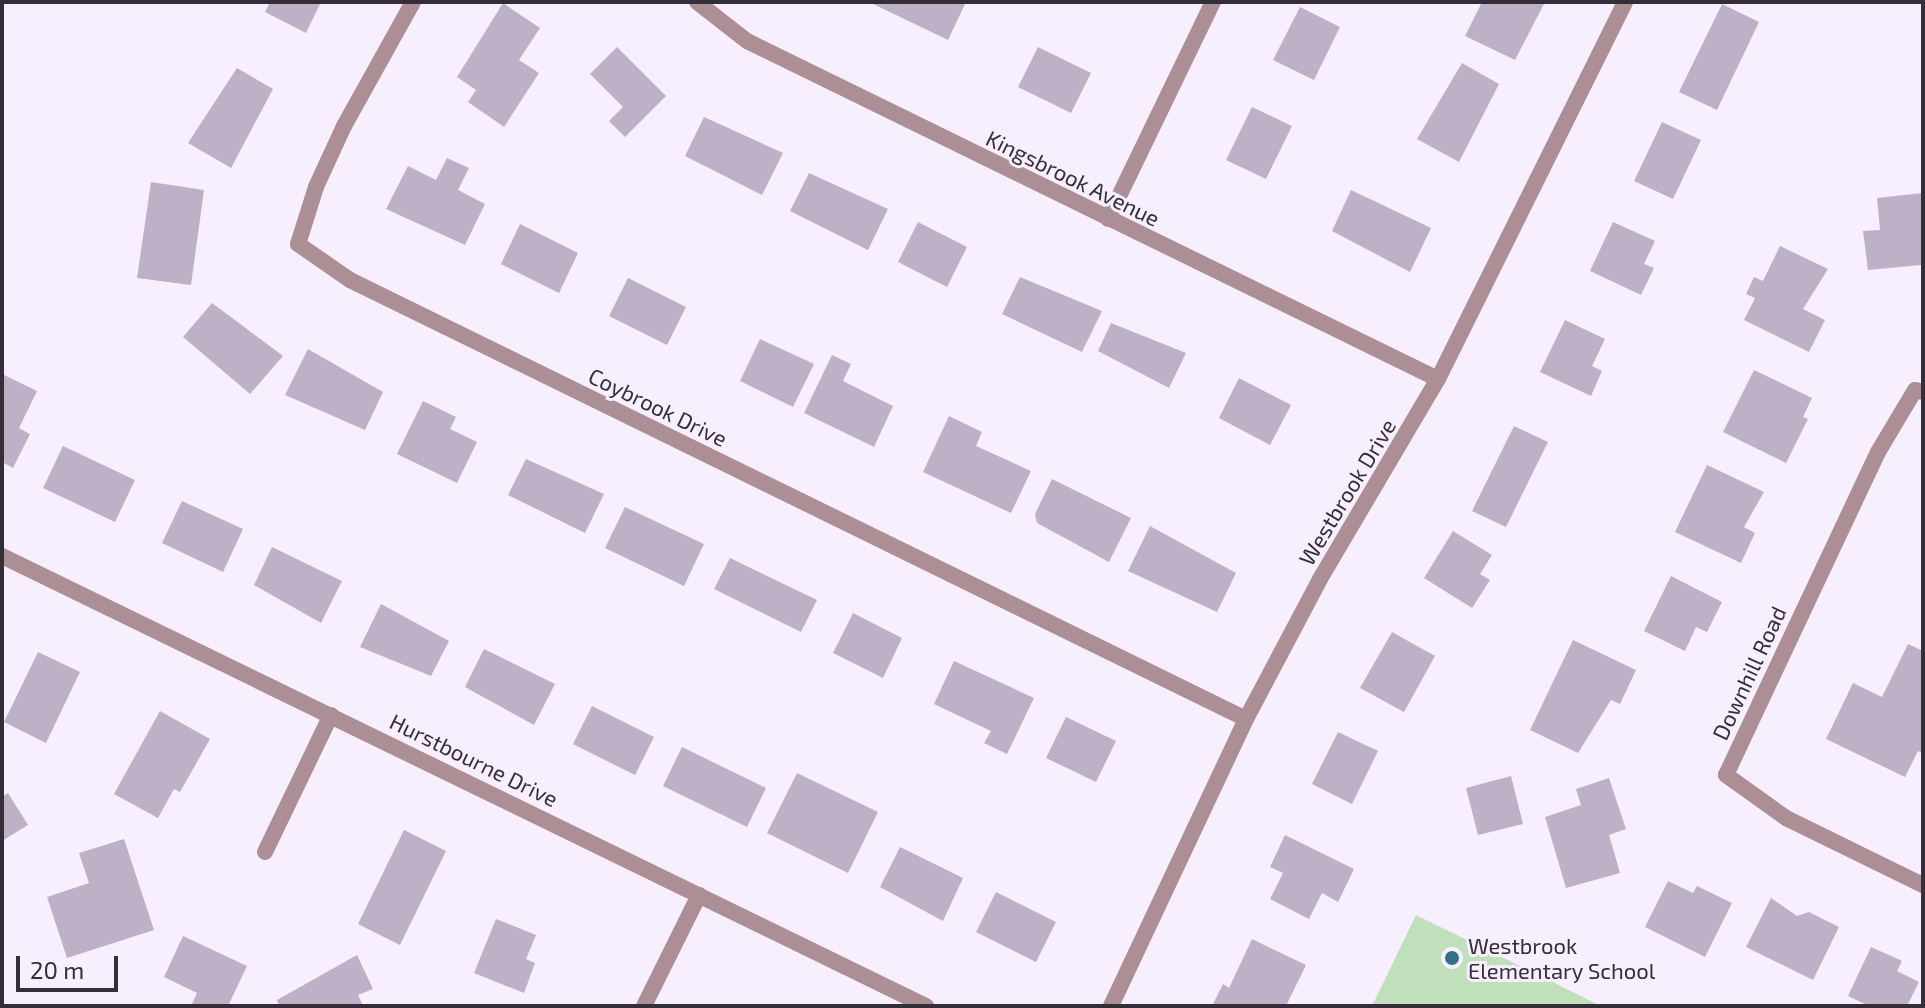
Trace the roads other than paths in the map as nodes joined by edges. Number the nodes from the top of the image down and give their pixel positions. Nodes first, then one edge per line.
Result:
1 (413, 2) edge
2 (697, 2) edge
3 (1213, 2) edge
4 (1625, 2) edge
5 (1108, 219) junction
6 (1438, 379) junction
7 (1919, 391) edge
8 (2, 556) edge
9 (331, 715) junction
10 (1246, 719) junction
11 (265, 852) dead end
12 (1923, 885) edge
13 (699, 895) junction
14 (644, 1006) edge
15 (926, 1006) edge
16 (1111, 1006) edge

1 - 10 street, Coybrook Drive
2 - 5 street, Kingsbrook Avenue
3 - 5 street
4 - 6 street, Westbrook Drive
5 - 6 street, Kingsbrook Avenue
6 - 10 street, Westbrook Drive
7 - 12 street, Downhill Road
8 - 9 street, Hurstbourne Drive
9 - 11 street
9 - 13 street, Hurstbourne Drive
10 - 16 street, Westbrook Drive
13 - 14 street
13 - 15 street, Hurstbourne Drive

